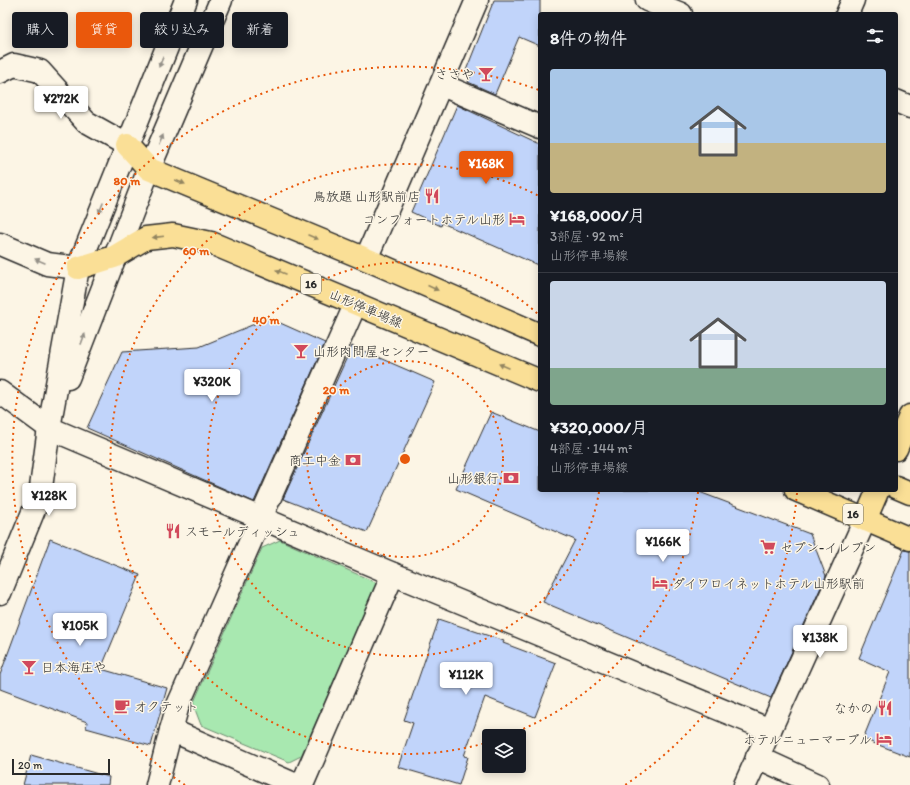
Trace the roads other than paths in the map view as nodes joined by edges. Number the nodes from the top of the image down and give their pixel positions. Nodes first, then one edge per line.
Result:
1 (186, 0) edge
2 (221, 0) edge
3 (477, 0) edge
4 (647, 0) edge
5 (853, 0) edge
6 (676, 12) edge
7 (848, 12) edge
8 (0, 72) edge
9 (442, 84) junction
10 (898, 102) edge
11 (910, 107) edge
12 (538, 127) edge
13 (127, 144) junction
14 (149, 169) junction
15 (0, 244) edge
16 (114, 257) junction
17 (366, 259) junction
18 (78, 268) junction
19 (356, 303) junction
20 (538, 334) edge
21 (538, 380) edge
22 (0, 392) edge
23 (910, 416) edge
24 (49, 428) junction
25 (898, 444) edge
26 (898, 488) edge
27 (801, 492) edge
28 (877, 492) edge
29 (910, 493) edge
30 (260, 518) junction
31 (865, 520) junction
32 (910, 539) edge
33 (393, 574) junction
34 (0, 593) edge
35 (171, 730) junction
36 (770, 730) junction
37 (757, 758) junction
38 (157, 785) edge
39 (296, 785) edge
40 (302, 785) edge
41 (745, 785) edge
42 (818, 785) edge

1 -> 13 street
14 -> 2 street
3 - 9 street
4 - 6 street
5 - 7 street
8 - 13 street
9 - 12 street
9 - 17 street
10 - 11 street
13 - 14 main road
13 -> 18 street
14 - 16 street
14 -> 17 main road
18 -> 15 street
16 - 18 main road, 山形停車場線 / 16
19 -> 16 main road, 山形停車場線 / 16
24 -> 16 street
17 -> 20 main road
18 - 24 street
21 -> 19 main road, 山形停車場線 / 16
19 - 30 street
22 - 24 street
23 - 25 main road
24 - 30 street
24 - 34 street
26 - 29 main road
27 - 31 main road, 16
28 - 31 main road
30 - 33 street
30 - 35 street
31 - 32 main road, 16
31 - 36 street
33 - 36 street
33 - 40 street
35 - 38 street
35 - 39 street
36 - 37 street
37 - 41 street
37 - 42 street

